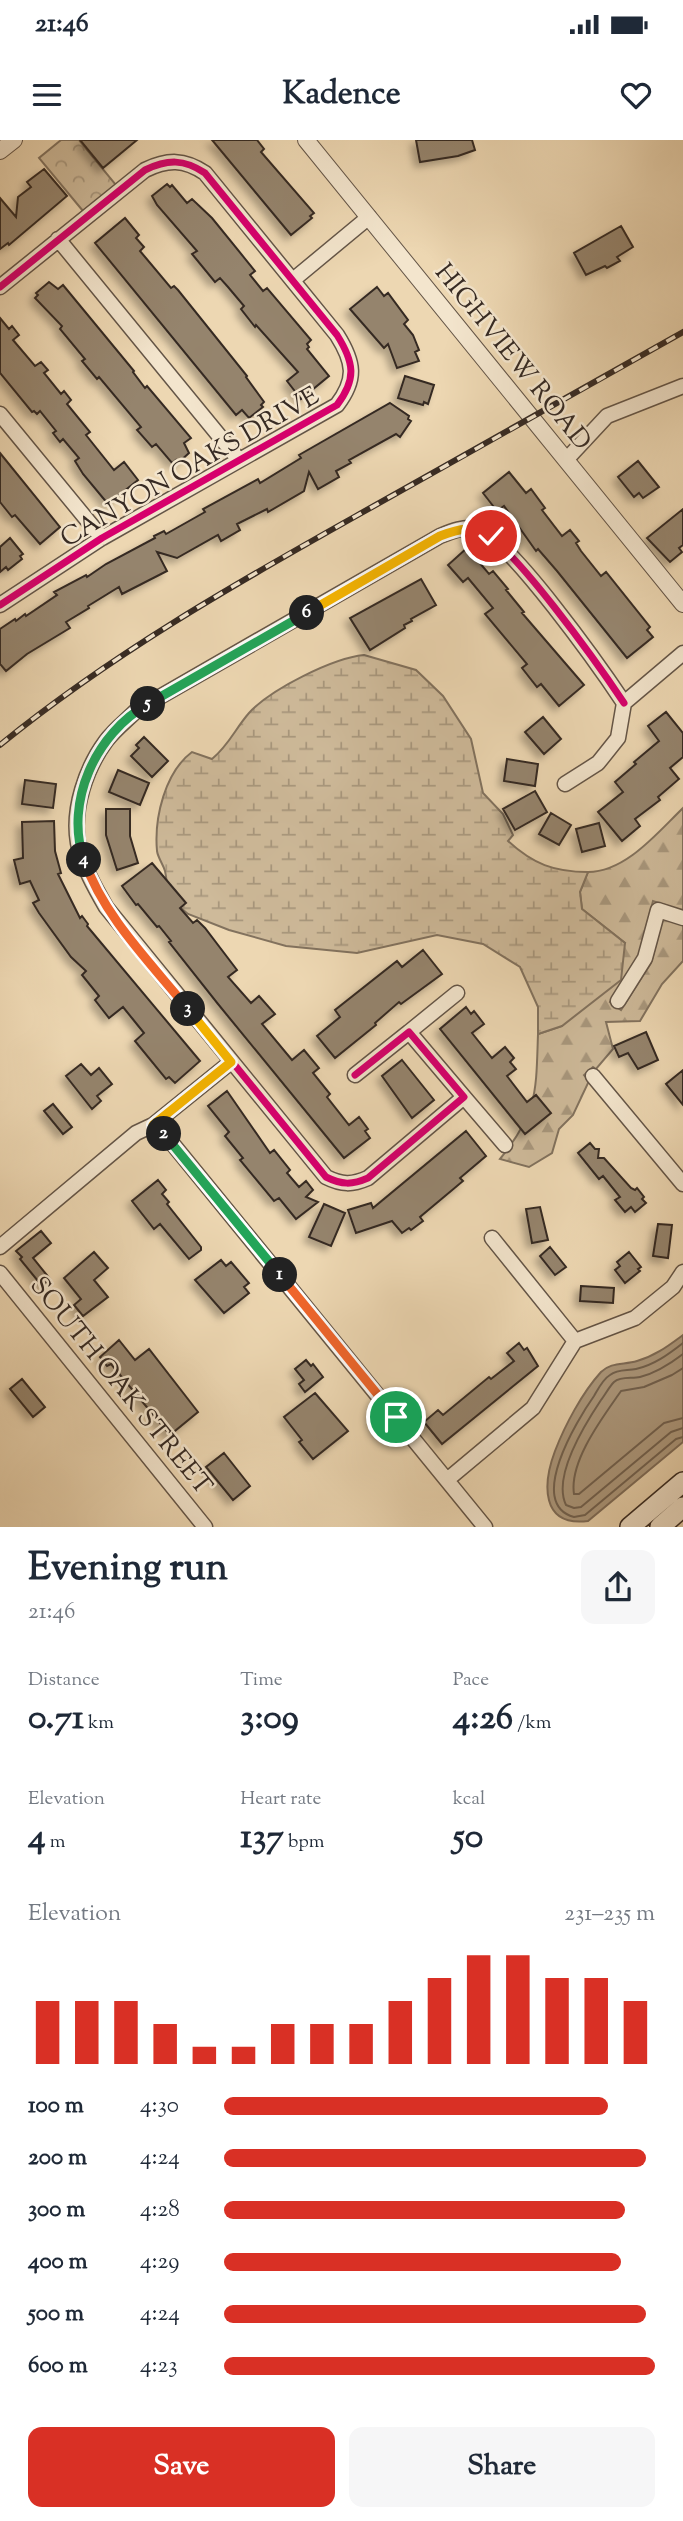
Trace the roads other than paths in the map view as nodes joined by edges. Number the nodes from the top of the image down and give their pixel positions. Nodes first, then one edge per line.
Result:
1 (14, 140) edge
2 (306, 140) edge
3 (0, 151) edge
4 (369, 217) junction
5 (58, 239) junction
6 (293, 280) junction
7 (0, 286) edge
8 (683, 386) edge
9 (0, 414) edge
10 (239, 460) junction
11 (566, 460) junction
12 (102, 538) junction
13 (683, 604) edge
14 (0, 605) edge
15 (683, 653) edge
16 (624, 703) junction
17 (565, 784) dead end
18 (683, 918) edge
19 (457, 993) dead end
20 (618, 1001) dead end
21 (409, 1032) junction
22 (231, 1062) junction
23 (355, 1074) dead end
24 (593, 1076) dead end
25 (464, 1097) junction
26 (153, 1125) junction
27 (505, 1145) dead end
28 (683, 1184) edge
29 (492, 1238) dead end
30 (0, 1247) edge
31 (683, 1272) edge
32 (0, 1273) edge
33 (575, 1341) junction
34 (447, 1480) junction
35 (683, 1482) edge
36 (683, 1507) edge
37 (205, 1527) edge
38 (485, 1527) edge
39 (630, 1527) edge
40 (660, 1527) edge

1 - 3 street
2 - 4 street, HIGHVIEW ROAD
4 - 6 street
4 - 11 street, HIGHVIEW ROAD
5 - 6 street, CANYON OAKS DRIVE
5 - 7 street, CANYON OAKS DRIVE
5 - 10 street
6 - 10 street, CANYON OAKS DRIVE
8 - 11 street
9 - 12 street
10 - 12 street, CANYON OAKS DRIVE
11 - 13 street, HIGHVIEW ROAD
12 - 14 street, CANYON OAKS DRIVE
15 - 16 street
16 - 17 street
16 - 22 street
18 - 20 street
19 - 21 street
21 - 23 street
21 - 25 street
22 - 25 street
22 - 26 street
24 - 28 street
25 - 27 street
26 - 30 street
26 - 34 street
29 - 33 street
31 - 33 street
32 - 37 street, SOUTH OAK STREET
33 - 34 street
34 - 38 street
35 - 39 main road
36 - 40 main road

